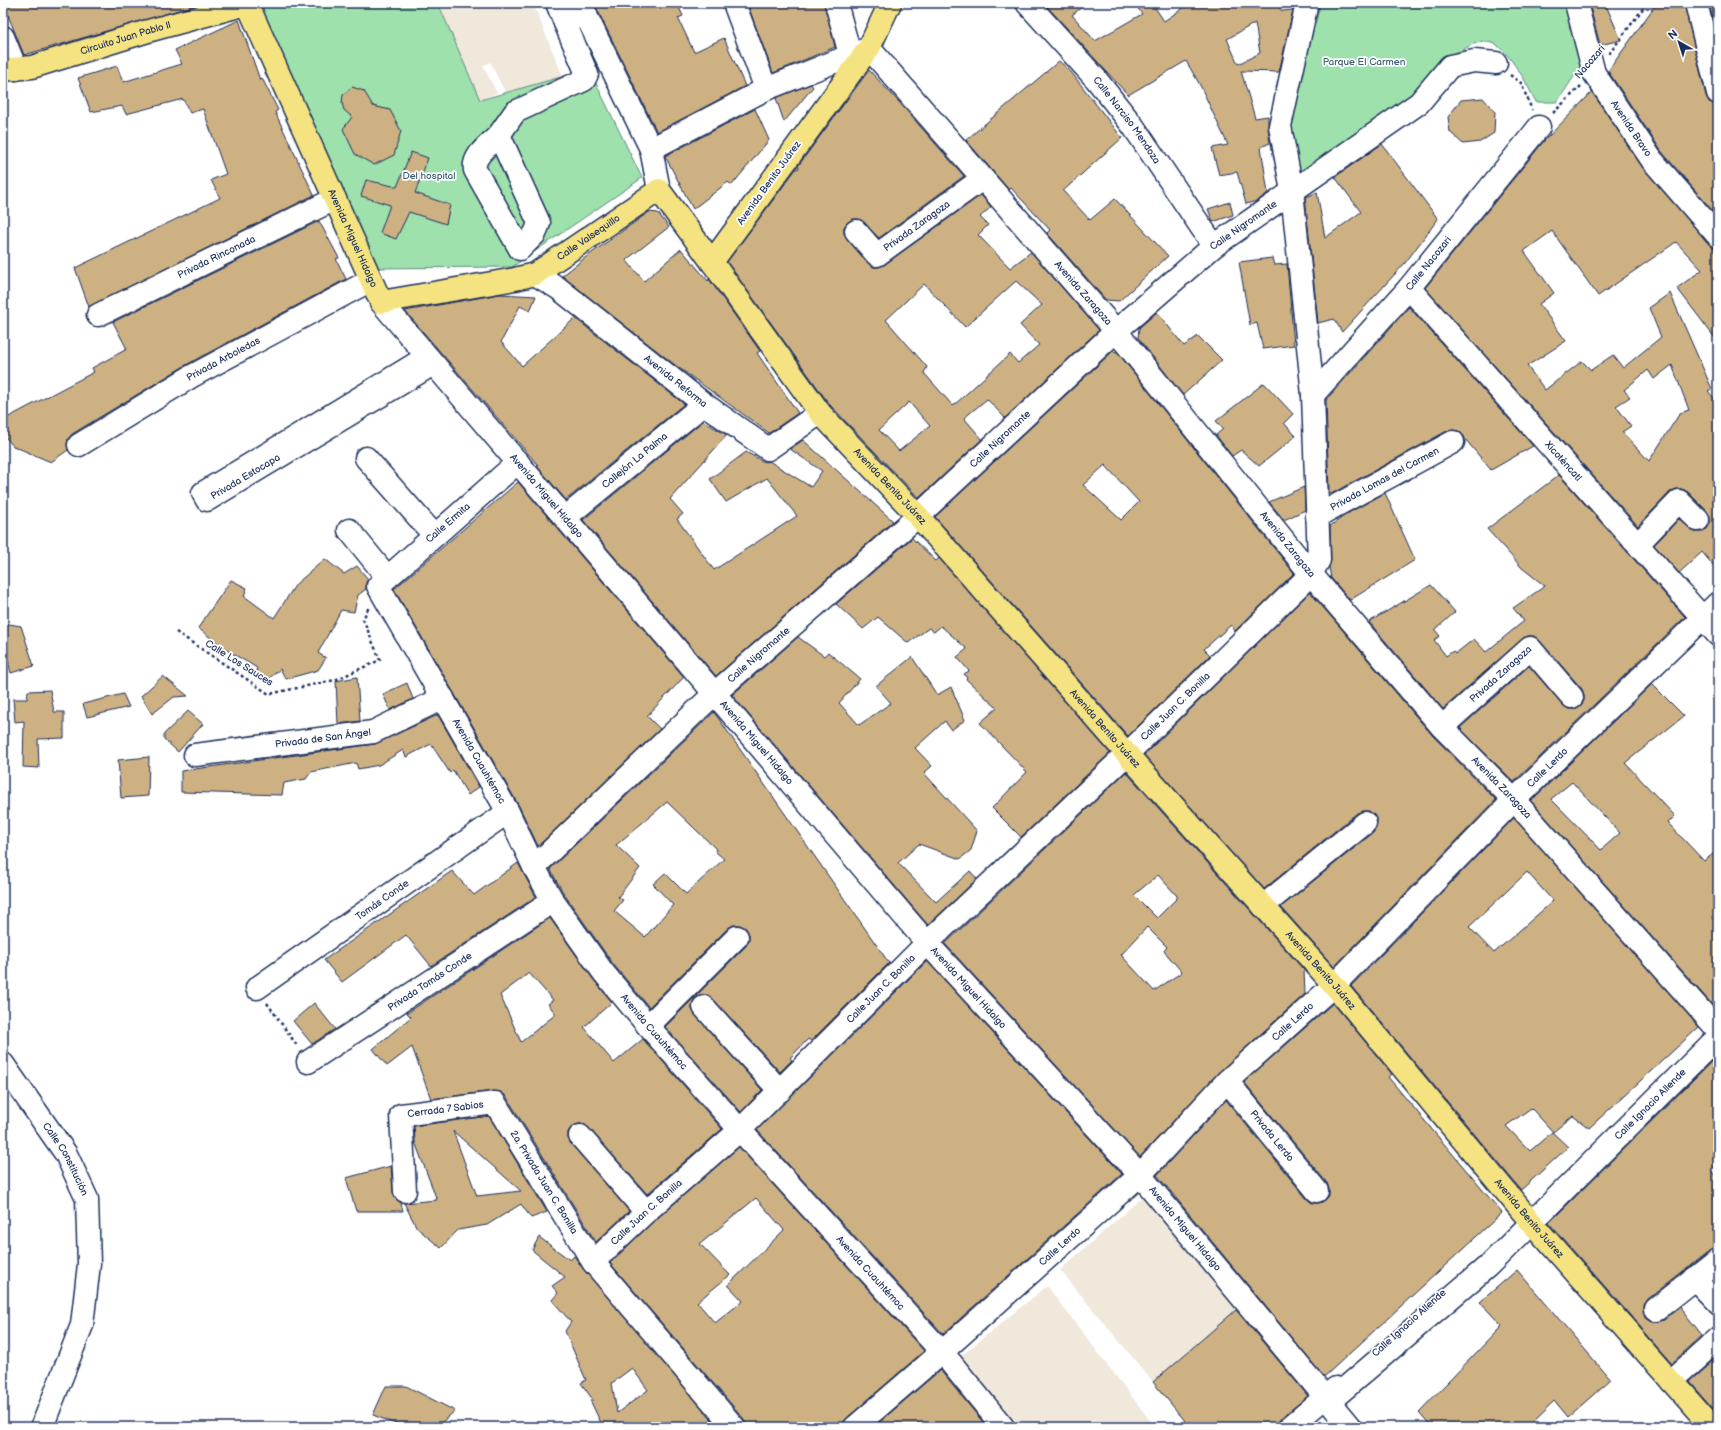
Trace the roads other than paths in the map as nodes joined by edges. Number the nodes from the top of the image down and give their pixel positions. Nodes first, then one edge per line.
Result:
1 (248, 3) edge
2 (557, 3) edge
3 (734, 3) edge
4 (836, 3) edge
5 (890, 3) edge
6 (1027, 3) edge
7 (1307, 3) edge
8 (1576, 3) edge
9 (1696, 3) edge
10 (583, 9) edge
11 (565, 23) junction
12 (3, 37) edge
13 (858, 57) junction
14 (1496, 63) road end
15 (10, 69) edge
16 (766, 89) junction
17 (1718, 93) edge
18 (1539, 127) road end
19 (499, 135) junction
20 (651, 149) junction
21 (982, 179) junction
22 (659, 190) junction
23 (1292, 191) junction
24 (335, 199) junction
25 (856, 231) dead end
26 (1718, 236) edge
27 (1214, 246) junction
28 (520, 249) junction
29 (712, 262) junction
30 (525, 276) junction
31 (372, 280) junction
32 (1409, 288) junction
33 (381, 302) junction
34 (98, 315) dead end
35 (1116, 331) junction
36 (430, 361) junction
37 (1313, 395) junction
38 (704, 404) junction
39 (820, 413) junction
40 (1453, 442) dead end
41 (79, 445) dead end
42 (366, 458) dead end
43 (518, 462) junction
44 (918, 516) junction
45 (1318, 516) junction
46 (566, 517) junction
47 (1698, 520) dead end
48 (349, 530) dead end
49 (434, 535) junction
50 (1638, 544) junction
51 (1315, 567) junction
52 (382, 581) junction
53 (1710, 610) edge
54 (1718, 635) edge
55 (715, 694) junction
56 (1572, 697) dead end
57 (443, 698) junction
58 (1442, 727) junction
59 (1127, 754) junction
60 (195, 755) dead end
61 (1514, 800) junction
62 (508, 812) junction
63 (1365, 823) dead end
64 (534, 867) junction
65 (552, 901) junction
66 (1263, 906) junction
67 (737, 937) dead end
68 (927, 943) junction
69 (1334, 986) junction
70 (257, 988) road end
71 (704, 1007) dead end
72 (648, 1026) junction
73 (1718, 1030) edge
74 (1718, 1037) edge
75 (308, 1062) road end
76 (3, 1064) edge
77 (1227, 1081) junction
78 (3, 1083) edge
79 (780, 1090) junction
80 (495, 1103) joint
81 (740, 1130) junction
82 (580, 1136) dead end
83 (1140, 1175) junction
84 (406, 1191) dead end
85 (1317, 1191) dead end
86 (646, 1212) junction
87 (1529, 1220) junction
88 (1718, 1260) edge
89 (593, 1262) junction
90 (1694, 1278) junction
91 (1718, 1303) edge
92 (1656, 1309) dead end
93 (1718, 1339) edge
94 (942, 1352) junction
95 (1671, 1381) junction
96 (1328, 1399) junction
97 (28, 1427) edge
98 (42, 1427) edge
99 (734, 1427) edge
100 (855, 1427) edge
101 (1003, 1427) edge
102 (1290, 1427) edge
103 (1350, 1427) edge
104 (1712, 1427) edge

1 - 15 main road, Circuito Juan Pablo ll
1 - 24 main road, Avenida Miguel Hidalgo
2 - 11 street
3 - 16 street
4 - 13 street
5 - 13 main road, Avenida Benito Juárez
6 - 27 street, Calle Narciso Mendoza
7 - 23 street
8 - 26 street, Avenida Bravo
9 - 17 street
10 - 11 street
10 - 20 street
11 - 19 street
12 - 15 street
13 - 16 street
13 - 21 street, Avenida Zaragoza
13 - 29 main road, Avenida Benito Juárez
14 - 23 street, Calle Nigromante
16 - 20 street
18 - 32 street, Calle Nacozari
19 - 28 street
19 - 28 street
20 - 22 street
21 - 25 street, Privada Zaragoza
21 - 35 street, Avenida Zaragoza
22 - 29 main road
22 - 30 main road, Calle Valsequillo
23 - 27 street, Calle Nigromante
23 - 37 street
24 - 31 main road, Avenida Miguel Hidalgo
24 - 34 street, Privada Rinconada
27 - 35 street, Calle Nigromante
28 - 30 street
29 - 39 main road, Avenida Benito Juárez
30 - 33 main road
30 - 38 street, Avenida Reforma
31 - 33 main road, Avenida Miguel Hidalgo
31 - 41 street, Privada Arboledas
32 - 37 street, Calle Nacozari
32 - 50 street, Xicoténcatl
33 - 36 street, Avenida Miguel Hidalgo
35 - 44 street, Calle Nigromante
35 - 51 street, Avenida Zaragoza
36 - 36 street, Privada Estocapa
36 - 43 street, Avenida Miguel Hidalgo
37 - 45 street
38 - 39 street, Avenida Reforma
38 - 46 street, Callejón La Palma
39 - 44 main road, Avenida Benito Juárez
40 - 45 street, Privada Lomas del Carmen
42 - 49 street
43 - 46 street, Avenida Miguel Hidalgo
43 - 49 street, Calle Ermita
44 - 55 street, Calle Nigromante
44 - 59 main road, Avenida Benito Juárez
45 - 51 street
46 - 55 street, Avenida Miguel Hidalgo
47 - 50 street
48 - 52 street, Avenida Cuauhtémoc
49 - 52 street, Calle Ermita
50 - 53 street, Xicoténcatl
51 - 58 street, Avenida Zaragoza
51 - 59 street, Calle Juan C. Bonilla
52 - 57 street, Avenida Cuauhtémoc
53 - 54 street, Xicoténcatl
53 - 61 street, Calle Lerdo
55 - 64 street, Calle Nigromante
55 - 68 street, Avenida Miguel Hidalgo
56 - 58 street, Privada Zaragoza
57 - 60 street, Privada de San Ángel
57 - 62 street, Avenida Cuauhtémoc
58 - 61 street, Avenida Zaragoza
59 - 66 main road, Avenida Benito Juárez
59 - 68 street, Calle Juan C. Bonilla
61 - 69 street, Calle Lerdo
61 - 73 street, Avenida Zaragoza
62 - 64 street, Avenida Cuauhtémoc
62 - 70 street, Tomás Conde
63 - 66 street
64 - 65 street, Avenida Cuauhtémoc
65 - 72 street, Avenida Cuauhtémoc
65 - 75 street, Privada Tomás Conde
66 - 69 main road, Avenida Benito Juárez
67 - 72 street
68 - 79 street, Calle Juan C. Bonilla
68 - 83 street, Avenida Miguel Hidalgo
69 - 77 street, Calle Lerdo
69 - 87 main road, Avenida Benito Juárez
71 - 79 street
72 - 81 street, Avenida Cuauhtémoc
74 - 87 street, Calle Ignacio Allende
76 - 98 street, Calle Constitución
77 - 83 street, Calle Lerdo
77 - 85 street, Privada Lerdo
78 - 97 street, Calle Constitución
79 - 81 street, Calle Juan C. Bonilla
80 - 84 street, Cerrada 7 Sabios
80 - 89 street, 2a. Privada Juan C. Bonilla
81 - 86 street, Calle Juan C. Bonilla
81 - 94 street, Avenida Cuauhtémoc
82 - 86 street
83 - 94 street, Calle Lerdo
83 - 96 street, Avenida Miguel Hidalgo
86 - 89 street, Calle Juan C. Bonilla
87 - 95 main road, Avenida Benito Juárez
87 - 96 street, Calle Ignacio Allende
88 - 90 street
89 - 99 street
90 - 91 street
90 - 92 street
93 - 95 street
94 - 100 street, Calle Lerdo
94 - 101 street, Avenida Cuauhtémoc
95 - 104 main road, Avenida Benito Juárez
96 - 102 street
96 - 103 street, Avenida Miguel Hidalgo

